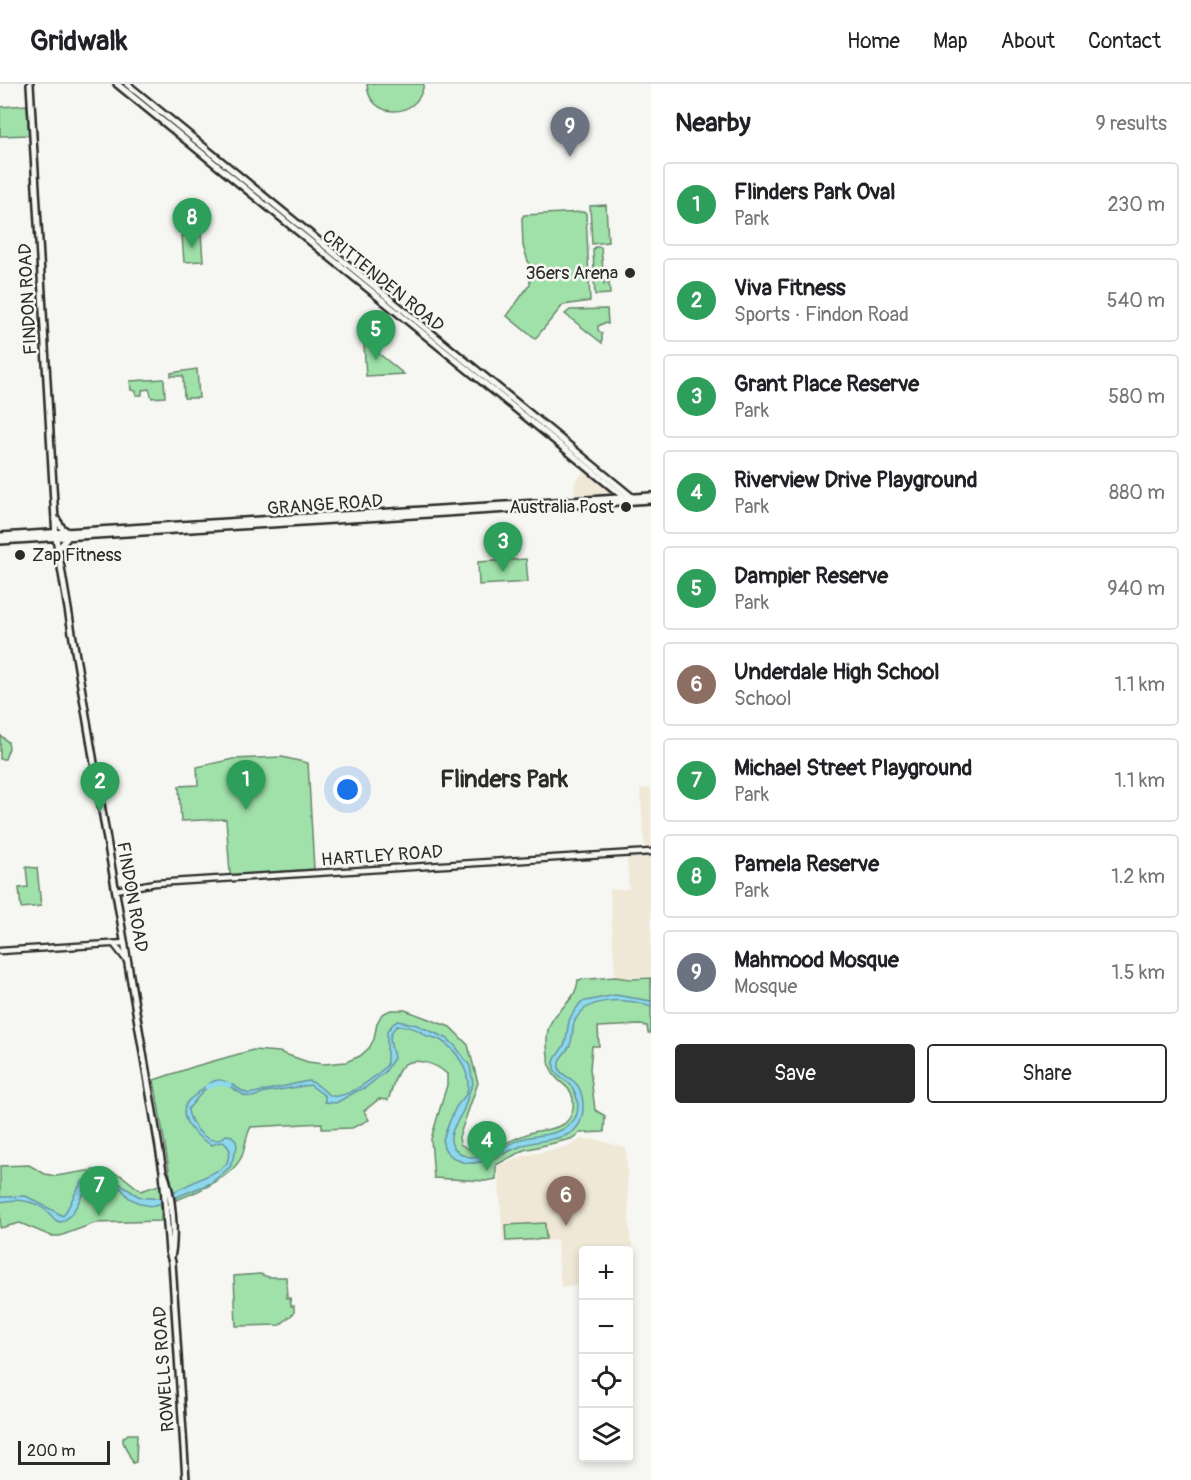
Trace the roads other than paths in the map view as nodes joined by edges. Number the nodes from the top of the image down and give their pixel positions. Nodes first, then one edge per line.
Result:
1 (30, 84) edge
2 (117, 84) edge
3 (127, 84) edge
4 (618, 491) junction
5 (614, 498) junction
6 (629, 498) junction
7 (651, 498) edge
8 (56, 520) junction
9 (68, 534) junction
10 (57, 535) junction
11 (0, 536) edge
12 (45, 536) junction
13 (0, 541) edge
14 (59, 547) junction
15 (651, 852) edge
16 (116, 890) junction
17 (125, 943) junction
18 (114, 944) junction
19 (0, 951) edge
20 (128, 962) junction
21 (168, 1210) joint
22 (186, 1480) edge

1 - 8 main road, FINDON ROAD
2 - 4 main road, CRITTENDEN ROAD
3 - 6 main road, CRITTENDEN ROAD
4 - 5 main road
4 - 6 main road, CRITTENDEN ROAD
5 - 6 main road, GRANGE ROAD
5 - 9 main road, GRANGE ROAD
6 - 7 main road, GRANGE ROAD
6 - 9 main road, GRANGE ROAD
8 - 9 main road
8 - 10 main road, FINDON ROAD
8 - 12 main road
9 - 10 main road, GRANGE ROAD
9 - 14 main road
10 - 12 main road, GRANGE ROAD
10 - 14 main road, FINDON ROAD
11 - 12 main road, GRANGE ROAD
12 - 13 main road, GRANGE ROAD
12 - 14 main road
14 - 16 main road, FINDON ROAD
15 - 16 street, HARTLEY ROAD
16 - 17 main road, FINDON ROAD
17 - 18 street
17 - 20 main road, FINDON ROAD
18 - 19 street
18 - 20 street
20 - 21 main road, FINDON ROAD
21 - 22 main road, ROWELLS ROAD

